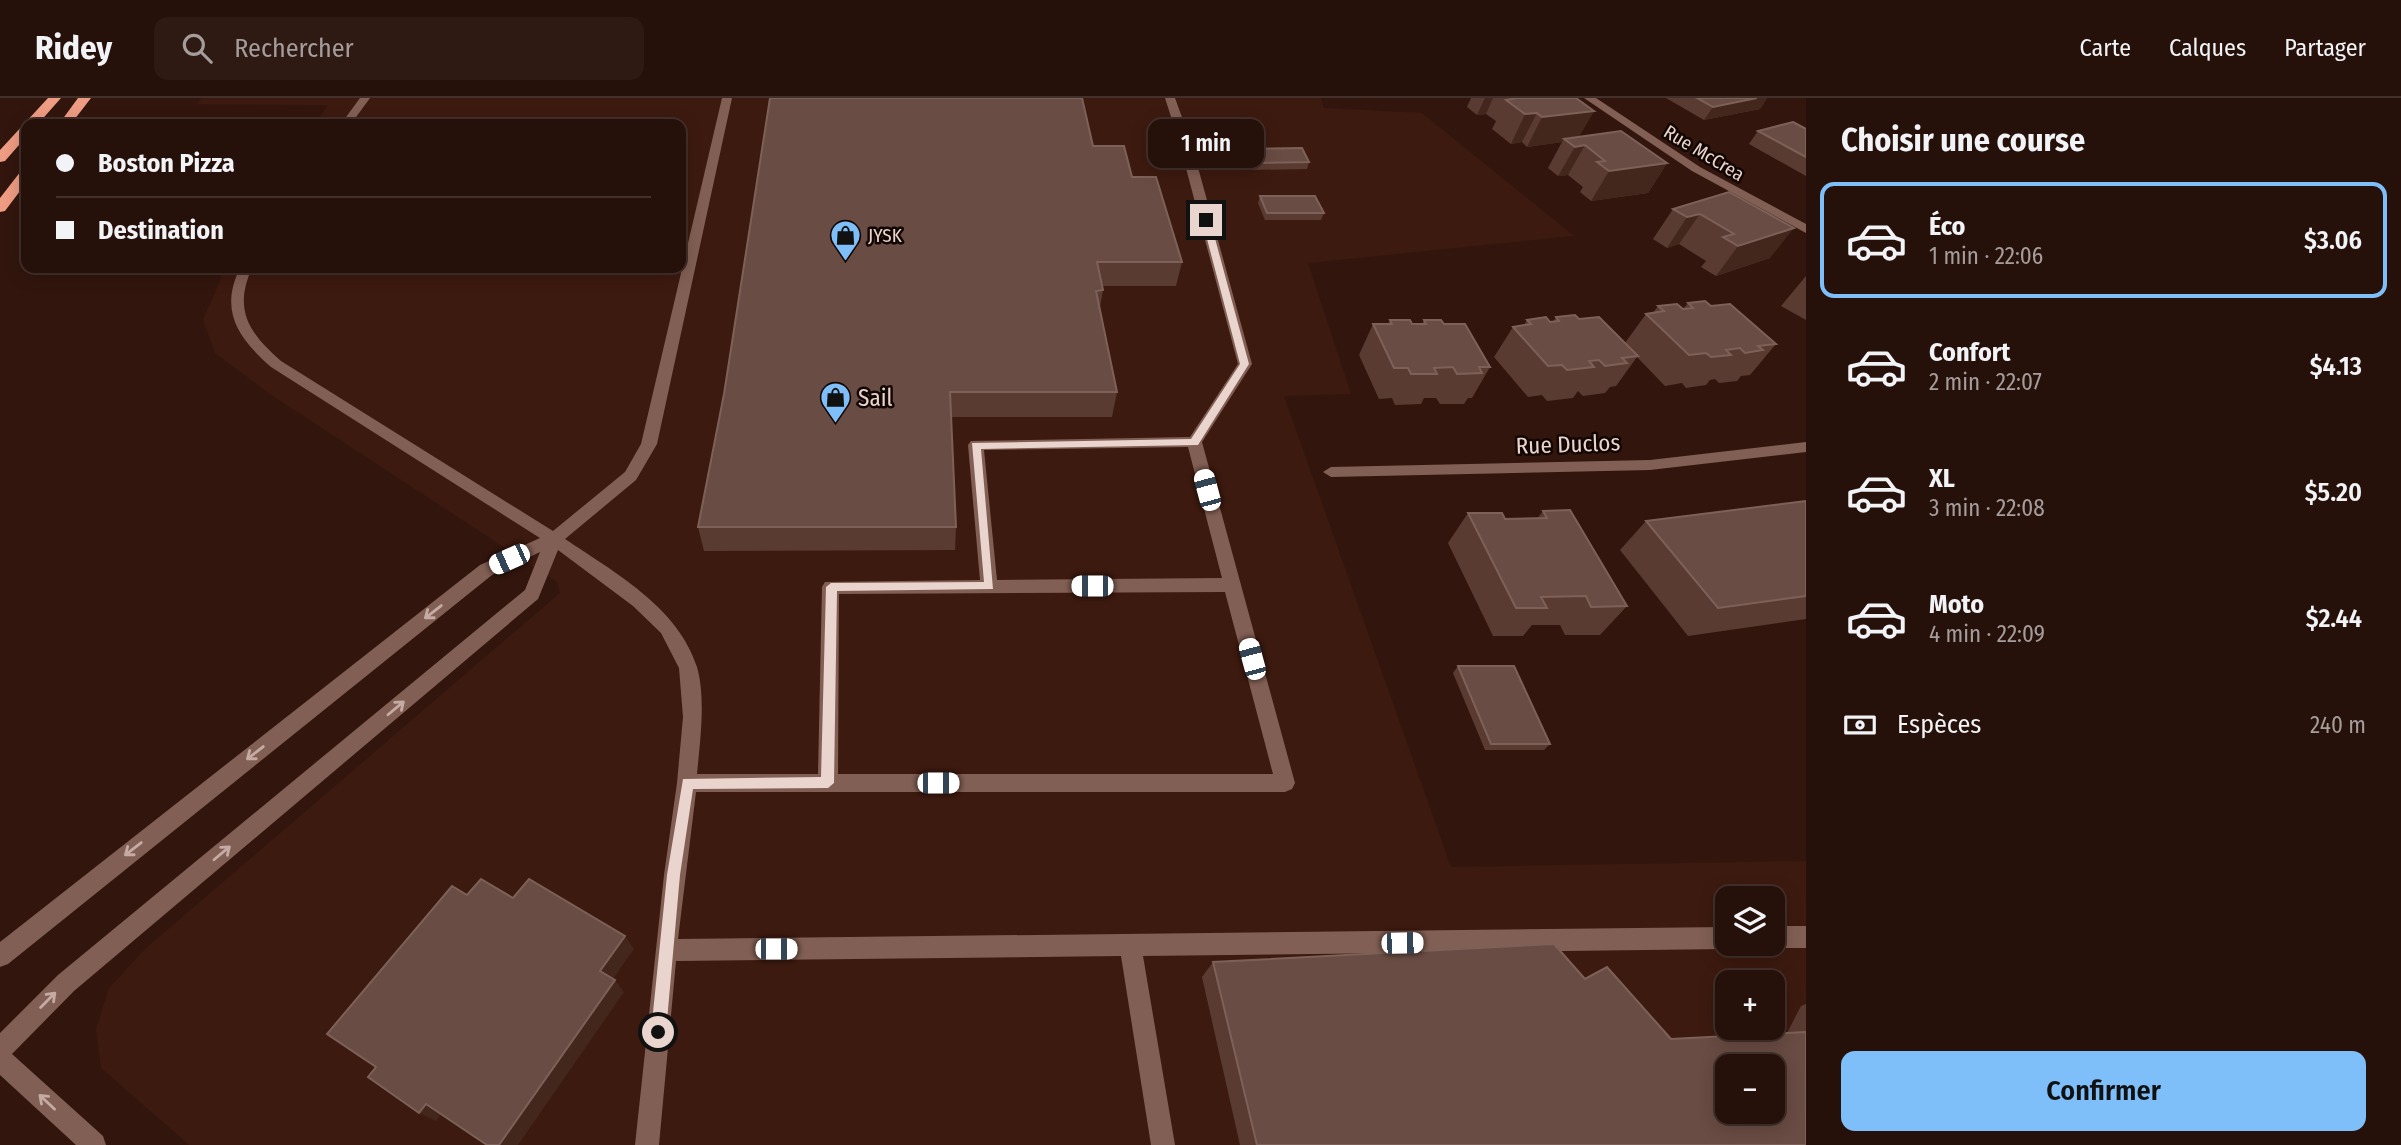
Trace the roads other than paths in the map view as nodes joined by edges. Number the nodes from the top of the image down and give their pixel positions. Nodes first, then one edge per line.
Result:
1 (55, 98) edge
2 (85, 98) edge
3 (365, 98) edge
4 (727, 98) edge
5 (1170, 98) edge
6 (1588, 98) edge
7 (36, 119) edge
8 (69, 119) edge
9 (350, 119) edge
10 (21, 135) edge
11 (0, 158) edge
12 (21, 181) edge
13 (0, 208) edge
14 (1806, 229) edge
15 (243, 273) edge
16 (1194, 442) junction
17 (1806, 447) edge
18 (1331, 472) dead end
19 (554, 539) junction
20 (1233, 585) junction
21 (989, 586) junction
22 (687, 783) junction
23 (828, 783) junction
24 (1785, 937) edge
25 (1806, 937) edge
26 (1715, 938) edge
27 (1130, 946) junction
28 (667, 950) junction
29 (0, 956) edge
30 (0, 1049) edge
31 (0, 1059) edge
32 (94, 1145) edge
33 (647, 1145) edge
34 (1163, 1145) edge

1 - 7 highway
2 - 8 highway
3 - 9 street
4 - 19 street
5 - 16 street
6 - 14 street, Rue McCrea
10 - 11 highway
12 - 13 highway
15 - 19 street
16 - 20 street
16 - 21 street
17 - 18 street, Rue Duclos
19 - 22 street
19 -> 29 street
30 -> 19 street
20 - 21 street
20 - 23 street
21 - 23 street
22 - 23 street
22 - 28 street
24 - 25 street
26 - 27 street
27 - 28 street
27 - 34 street
28 - 33 street
32 -> 31 street

